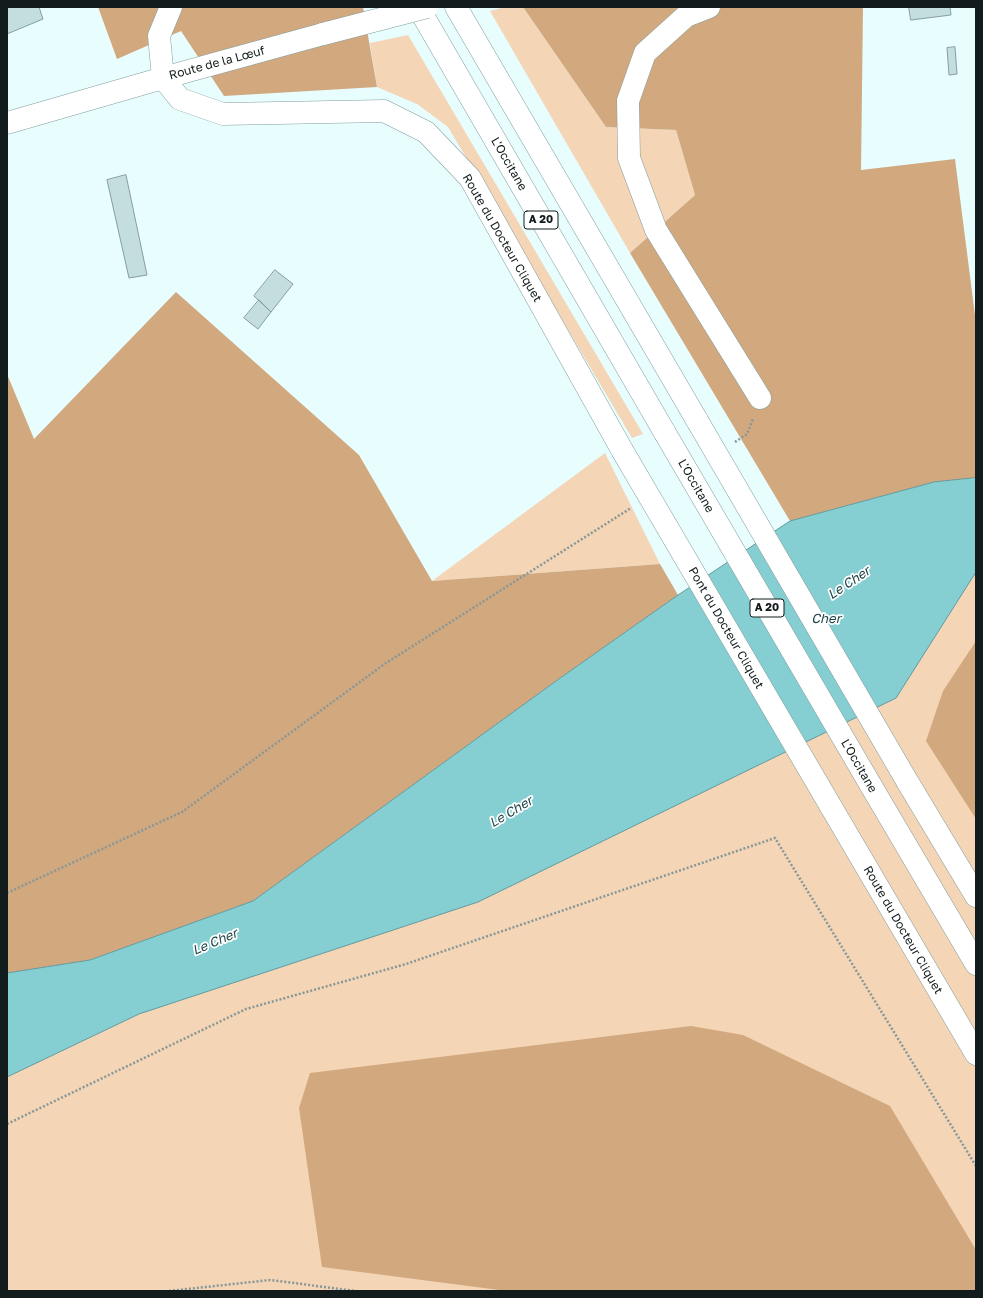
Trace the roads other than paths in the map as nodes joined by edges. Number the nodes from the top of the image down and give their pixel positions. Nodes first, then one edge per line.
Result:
1 (171, 7) edge
2 (418, 7) edge
3 (427, 7) edge
4 (456, 7) edge
5 (709, 7) edge
6 (163, 78) junction
7 (7, 123) edge
8 (760, 398) dead end
9 (622, 450) joint
10 (830, 805) joint
11 (976, 896) edge
12 (976, 964) edge
13 (976, 1054) edge

1 - 6 main road
2 - 12 main road, L'Occitane / A 20, bridge
3 - 6 main road, Route de la Lœuf, bridge
4 - 11 main road, A 20, bridge
5 - 8 main road
6 - 7 main road, Route de la Lœuf
6 - 9 main road, Route du Docteur Cliquet
9 - 10 main road, Pont du Docteur Cliquet, bridge
10 - 13 main road, Route du Docteur Cliquet

